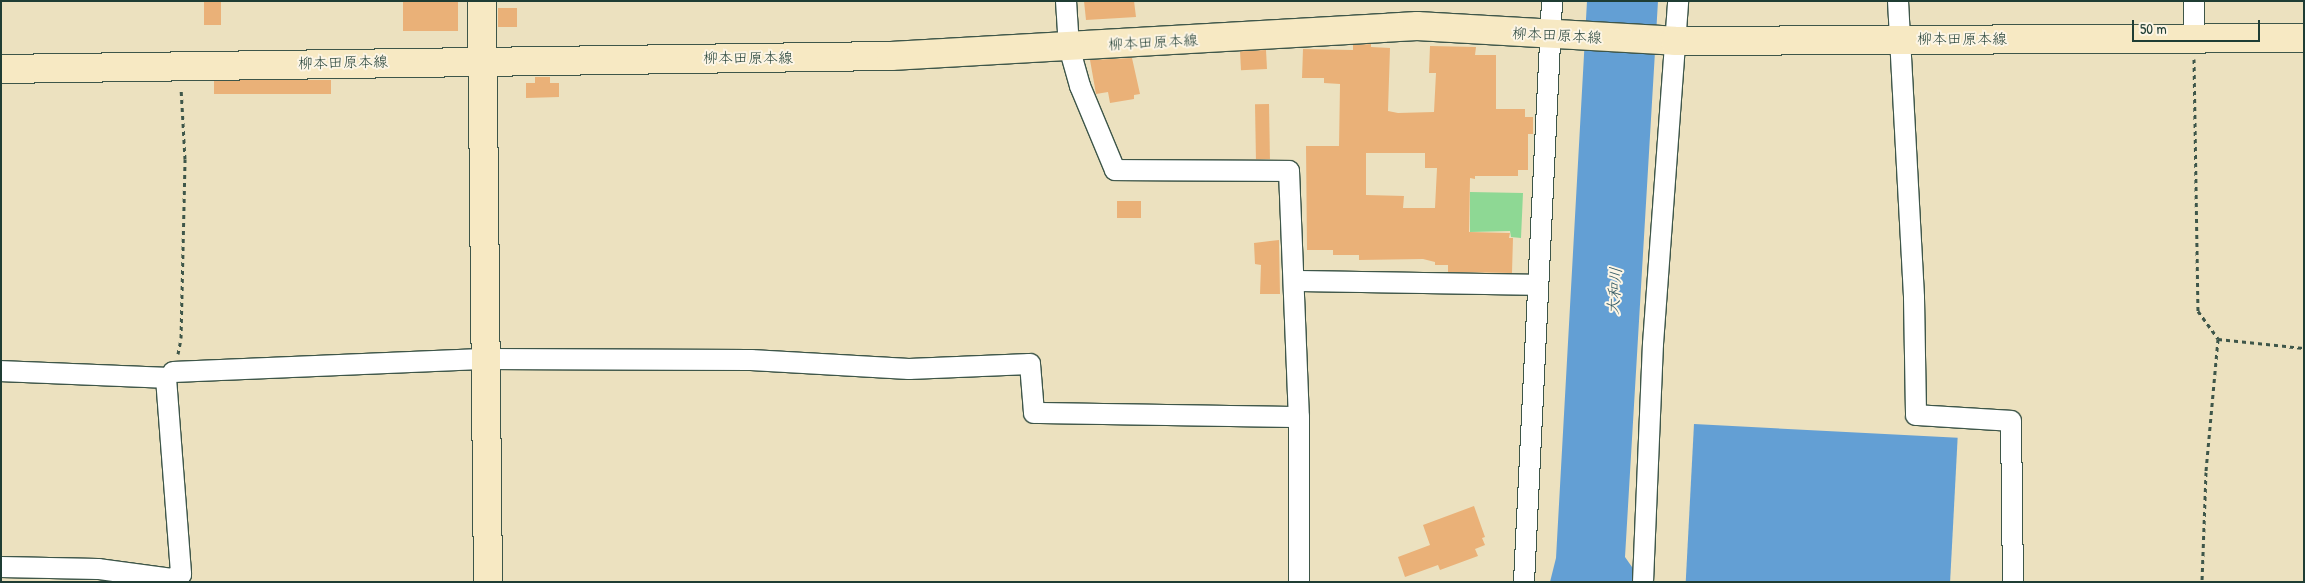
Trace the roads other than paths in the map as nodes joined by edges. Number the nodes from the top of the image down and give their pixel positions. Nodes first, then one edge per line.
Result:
1 (482, 1) edge
2 (1066, 1) edge
3 (1552, 1) edge
4 (1678, 1) edge
5 (1898, 1) edge
6 (2194, 1) edge
7 (1553, 35) junction
8 (2194, 38) junction
9 (2304, 38) edge
10 (1899, 40) junction
11 (1672, 41) junction
12 (1069, 46) junction
13 (483, 60) junction
14 (1, 69) edge
15 (1294, 281) junction
16 (1537, 285) junction
17 (488, 359) junction
18 (1, 371) edge
19 (173, 372) road end
20 (1299, 417) junction
21 (1, 567) edge
22 (488, 582) edge
23 (1299, 582) edge
24 (1524, 582) edge
25 (1643, 582) edge
26 (2013, 582) edge

1 - 13 main road
2 - 12 street
3 - 7 street
4 - 11 street
5 - 10 street
6 - 8 street
7 - 11 main road, 柳本田原本線
7 - 12 main road, 柳本田原本線
7 - 16 street
8 - 9 main road, 柳本田原本線
8 - 10 main road, 柳本田原本線
10 - 11 main road, 柳本田原本線
10 - 26 street
11 - 25 street
12 - 13 main road, 柳本田原本線
12 - 15 street
13 - 14 main road, 柳本田原本線
13 - 17 main road
15 - 16 street
15 - 20 street
16 - 24 street
17 - 19 street
17 - 20 street
17 - 22 main road
18 - 21 street
20 - 23 street

